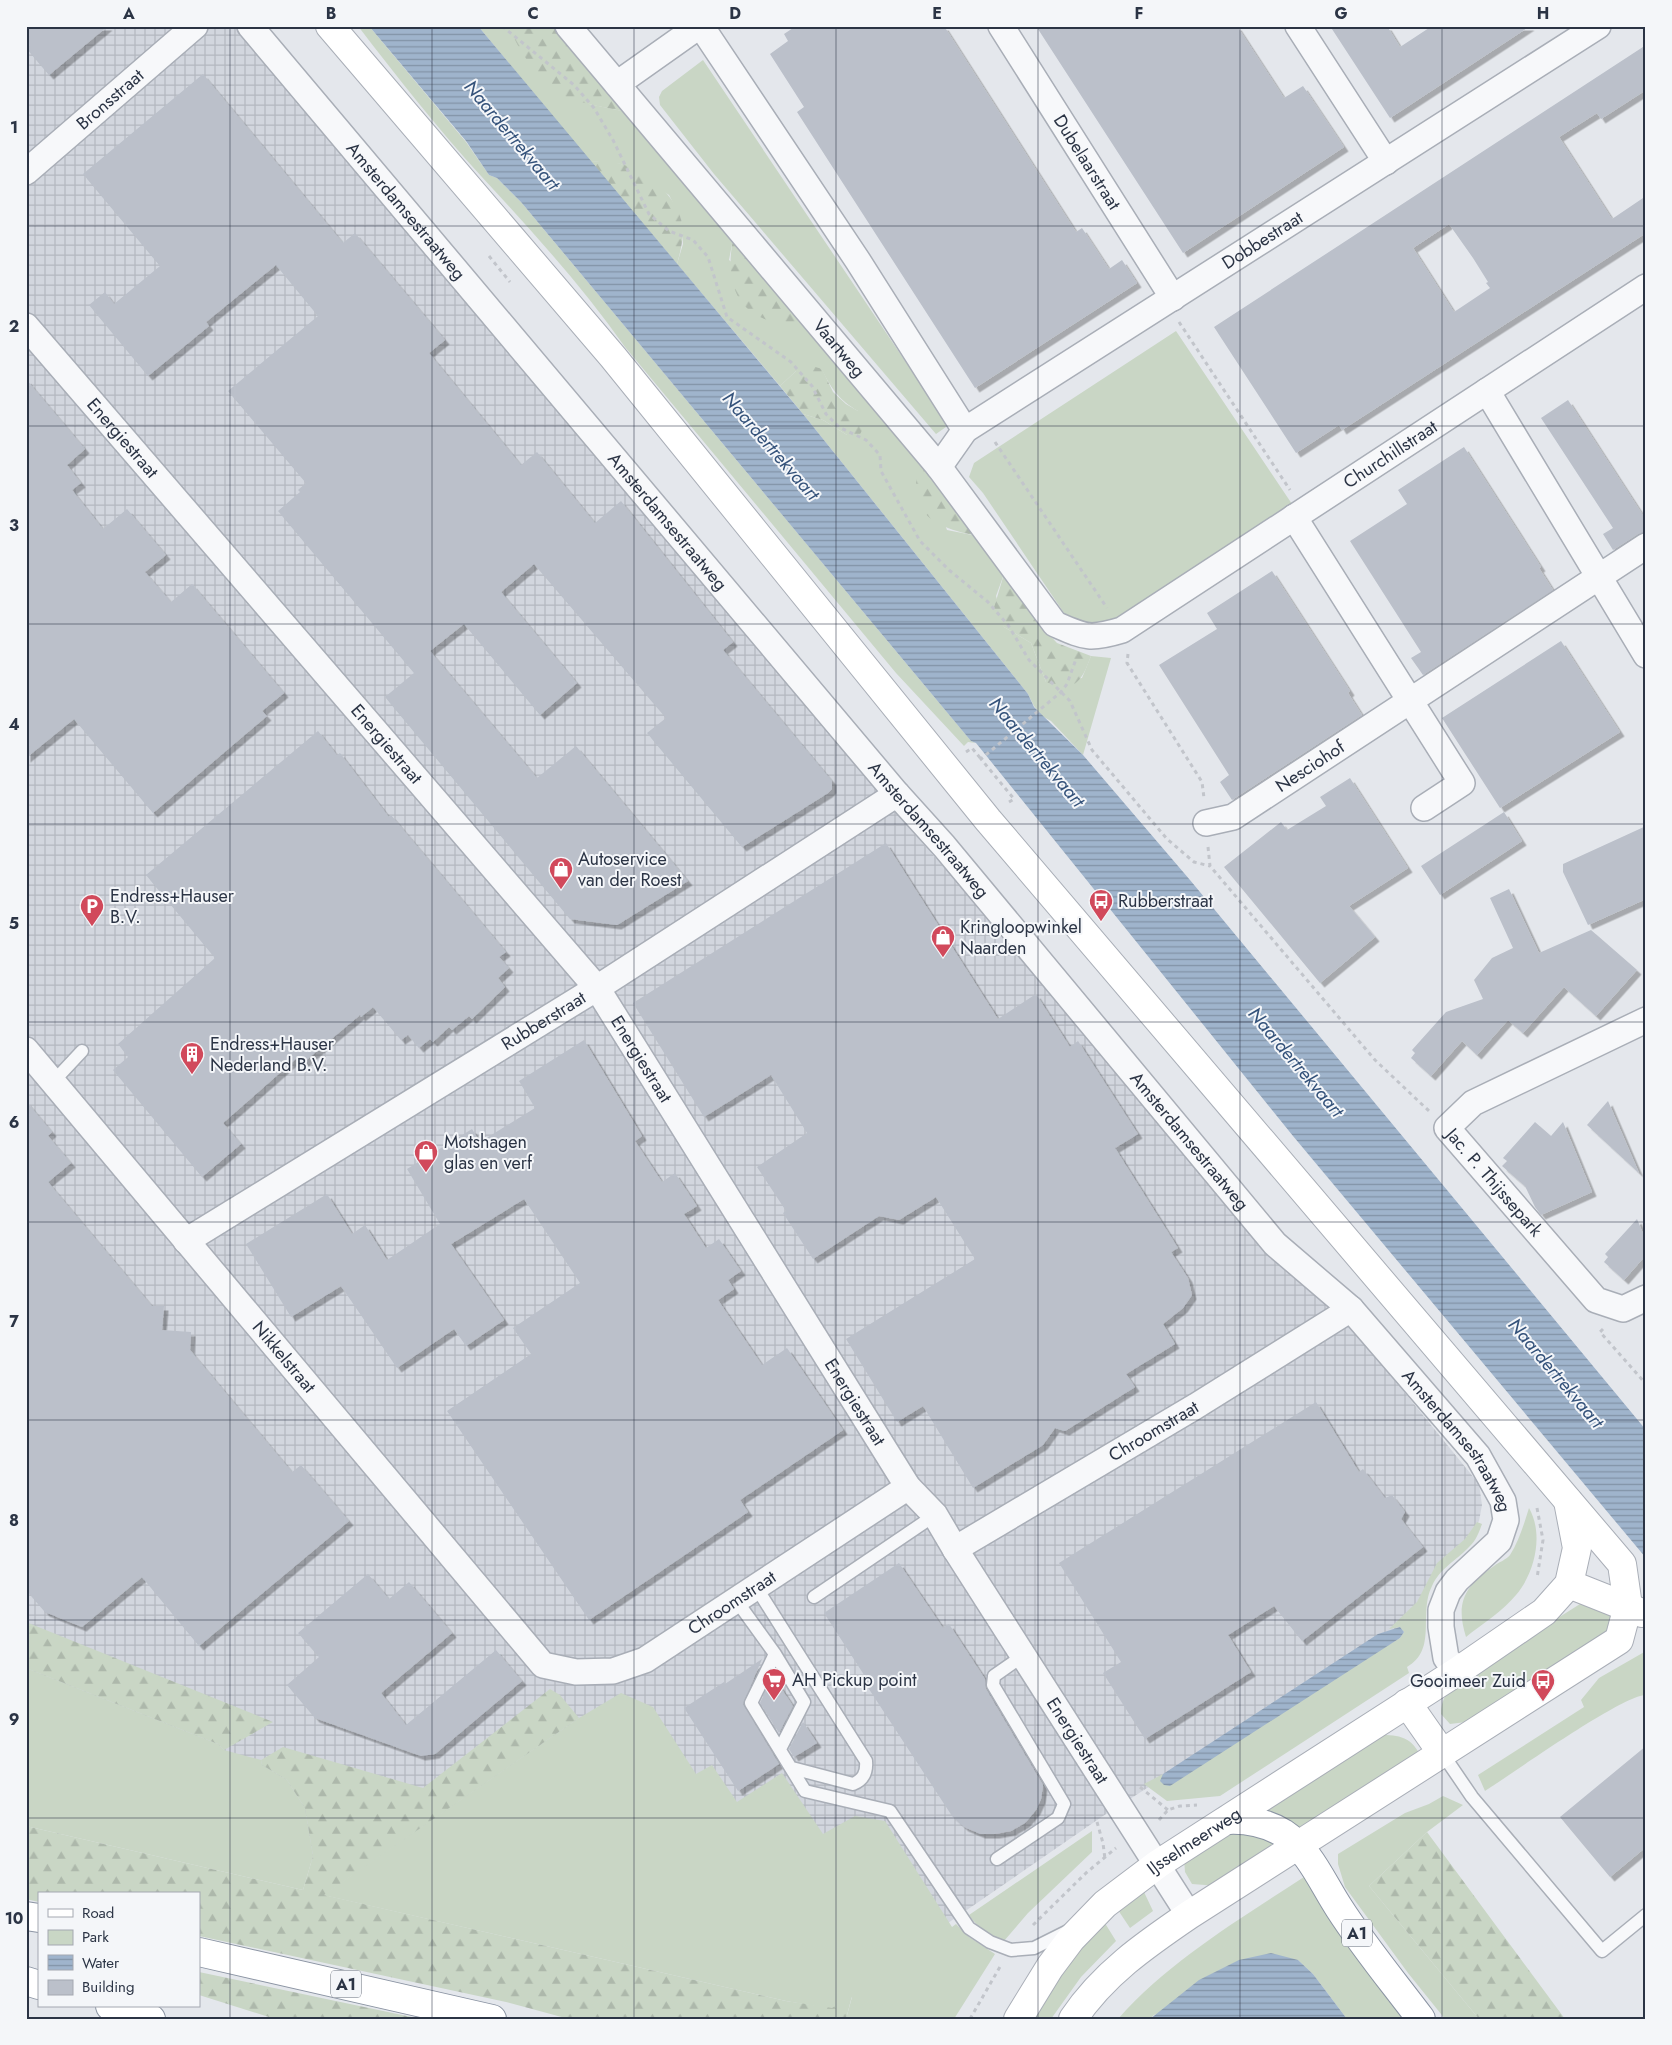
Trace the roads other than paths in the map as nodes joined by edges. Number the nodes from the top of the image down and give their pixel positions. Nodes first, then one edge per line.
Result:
1 (195, 26) edge
2 (250, 26) edge
3 (330, 26) edge
4 (568, 26) edge
5 (700, 26) edge
6 (1001, 26) edge
7 (1298, 26) edge
8 (1593, 27) edge
9 (617, 84) junction
10 (1386, 162) junction
11 (26, 172) edge
12 (1646, 287) edge
13 (1170, 301) junction
14 (26, 326) edge
15 (1487, 391) junction
16 (972, 425) junction
17 (939, 467) junction
18 (1299, 514) junction
19 (1646, 546) edge
20 (1598, 577) junction
21 (1122, 630) joint
22 (1646, 655) edge
23 (1410, 700) junction
24 (897, 794) junction
25 (1424, 808) dead end
26 (1206, 824) road end
27 (597, 988) junction
28 (1646, 1020) edge
29 (26, 1050) edge
30 (82, 1051) dead end
31 (53, 1082) junction
32 (186, 1241) junction
33 (1646, 1298) edge
34 (1351, 1309) junction
35 (908, 1487) junction
36 (1567, 1497) junction
37 (935, 1515) junction
38 (955, 1549) junction
39 (1569, 1584) junction
40 (746, 1593) junction
41 (814, 1597) dead end
42 (1637, 1610) edge
43 (775, 1654) junction
44 (1024, 1655) junction
45 (543, 1665) joint
46 (1458, 1671) junction
47 (1406, 1703) junction
48 (780, 1749) junction
49 (1442, 1753) junction
50 (792, 1768) junction
51 (1228, 1820) junction
52 (1297, 1845) junction
53 (997, 1859) dead end
54 (1158, 1864) junction
55 (1189, 1915) junction
56 (1646, 1915) edge
57 (1089, 1918) junction
58 (200, 1952) edge
59 (26, 1981) edge
60 (38, 1985) edge
61 (116, 2008) edge
62 (151, 2019) edge
63 (492, 2019) edge
64 (1018, 2019) edge
65 (1073, 2019) edge
66 (1421, 2019) edge

1 - 11 street, Bronsstraat
2 - 24 street, Amsterdamsestraatweg
3 - 36 main road
4 - 9 street, Vaartweg
5 - 9 street
5 - 16 street
6 - 13 street, Dubelaarstraat
7 - 10 street
8 - 10 street, Dobbestraat
9 - 17 street, Vaartweg
10 - 13 street, Dobbestraat
12 - 15 street, Churchillstraat
13 - 16 street, Dobbestraat
14 - 27 street, Energiestraat
15 - 18 street, Churchillstraat
15 - 20 street
16 - 17 street, Dobbestraat
17 - 21 street, Vaartweg
18 - 21 street, Churchillstraat
18 - 23 street
19 - 20 street, Nesciohof
20 - 22 street
20 - 23 street, Nesciohof
23 - 25 street
23 - 26 street, Nesciohof
24 - 27 street, Rubberstraat
24 - 34 street, Amsterdamsestraatweg
27 - 32 street, Rubberstraat
27 - 35 street, Energiestraat
28 - 33 street, Jac. P. Thijssepark
29 - 31 street, Nikkelstraat
30 - 31 lane
31 - 32 street, Nikkelstraat
32 - 45 street, Nikkelstraat
34 - 38 street, Chroomstraat
34 - 46 street, Amsterdamsestraatweg
35 - 37 street, Energiestraat
35 - 40 street, Chroomstraat
36 - 39 main road, IJsselmeerweg
36 - 42 main road
37 - 38 street, Energiestraat
37 - 41 lane
38 - 44 street, Energiestraat
39 - 42 main road
39 - 46 main road, IJsselmeerweg
40 - 43 lane
40 - 45 street, Chroomstraat
40 - 50 lane
42 - 49 main road
43 - 48 lane
43 - 48 lane
44 - 53 lane
44 - 54 street, Energiestraat
46 - 47 main road, IJsselmeerweg
47 - 49 main road
47 - 51 main road, IJsselmeerweg
48 - 50 lane
49 - 52 main road
49 - 56 lane
50 - 57 lane
51 - 52 main road, A1
51 - 54 main road, IJsselmeerweg
52 - 55 main road
52 - 66 main road, A1
54 - 55 street, Energiestraat
54 - 57 main road, IJsselmeerweg
55 - 65 main road
57 - 64 main road, IJsselmeerweg
58 - 63 main road, A1
59 - 60 main road
61 - 62 main road

